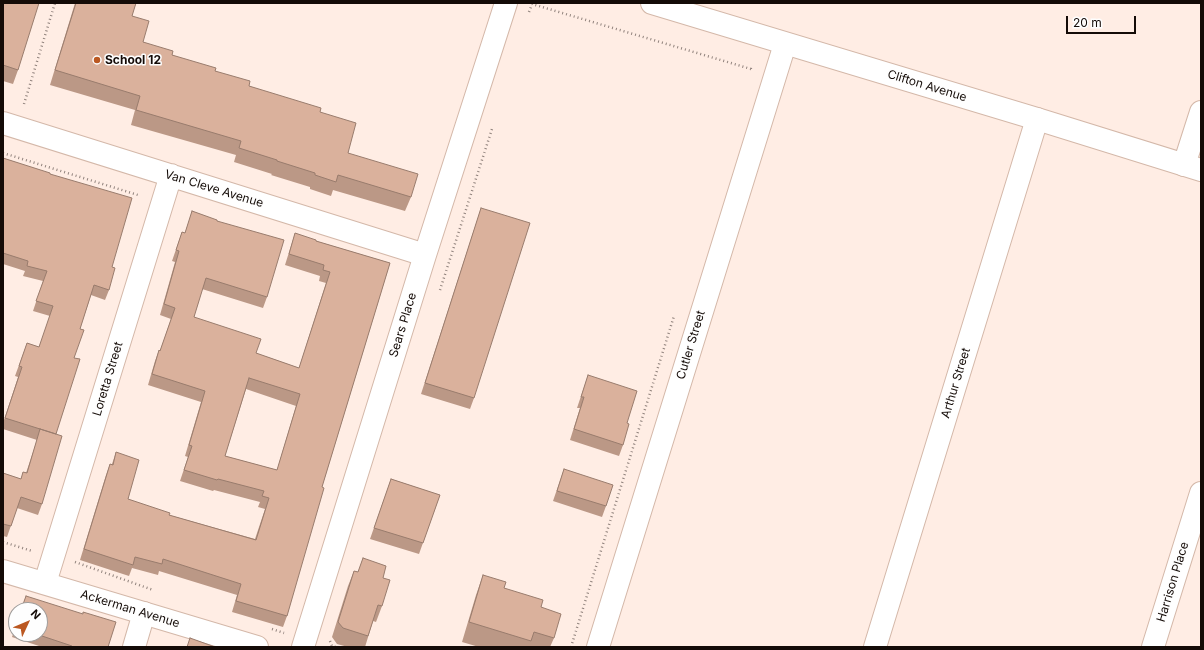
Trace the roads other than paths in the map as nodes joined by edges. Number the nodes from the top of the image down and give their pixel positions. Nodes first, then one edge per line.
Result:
1 (506, 3) edge
2 (652, 3) edge
3 (675, 6) edge
4 (785, 44) junction
5 (1201, 112) edge
6 (1037, 119) junction
7 (3, 123) edge
8 (1193, 168) edge
9 (171, 175) junction
10 (425, 255) junction
11 (1201, 493) edge
12 (3, 571) edge
13 (45, 583) junction
14 (144, 613) junction
15 (305, 640) edge
16 (134, 647) edge
17 (257, 647) edge
18 (598, 647) edge
19 (875, 647) edge
20 (1154, 647) edge

1 - 10 street, Sears Place
2 - 3 street, Clifton Avenue
3 - 4 street, Clifton Avenue
4 - 6 street, Clifton Avenue
4 - 18 street, Cutler Street
5 - 8 street
6 - 8 street, Clifton Avenue
6 - 19 street, Arthur Street
7 - 9 street, Van Cleve Avenue
9 - 10 street, Van Cleve Avenue
9 - 13 street, Loretta Street
10 - 15 street, Sears Place
11 - 20 street, Harrison Place
12 - 13 street, Ackerman Avenue
13 - 14 street, Ackerman Avenue
14 - 16 street
14 - 17 street, Ackerman Avenue

